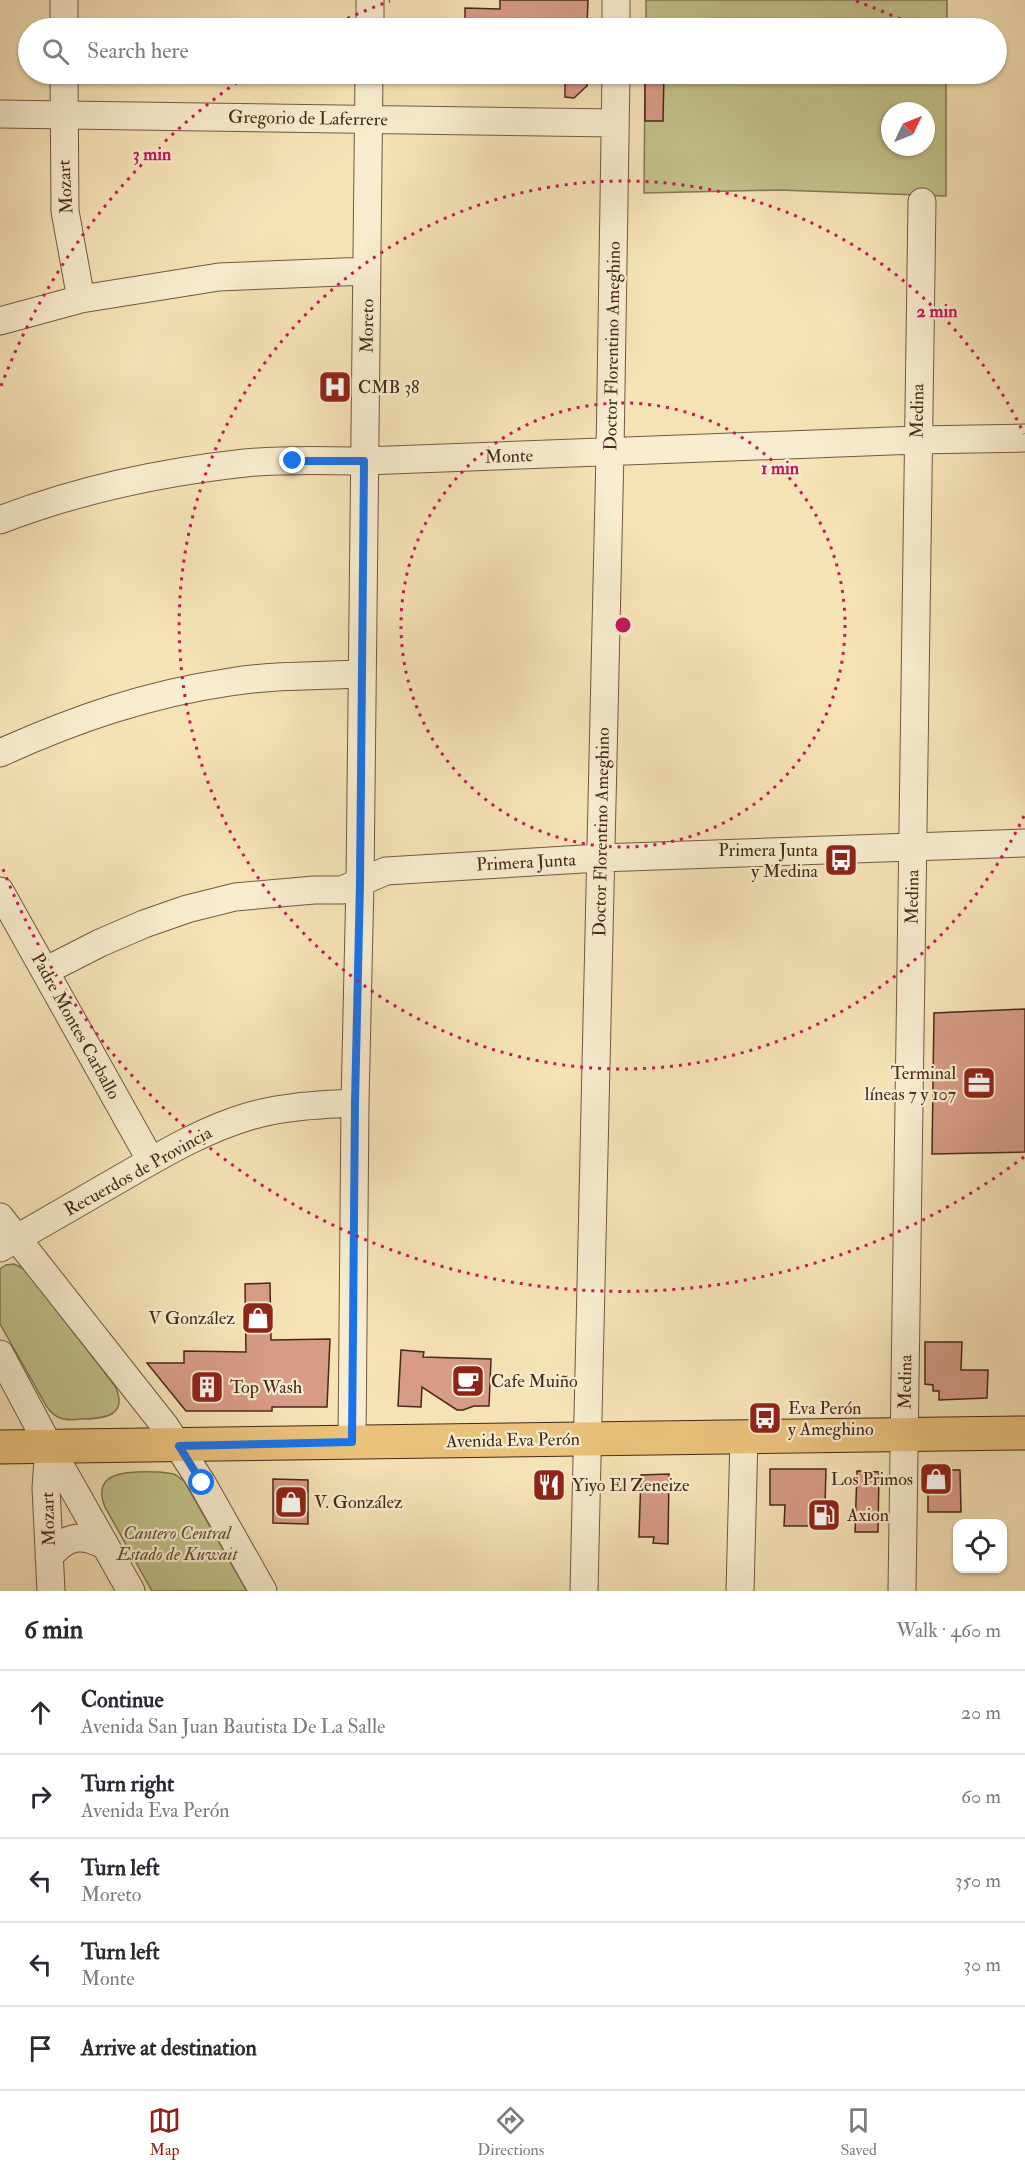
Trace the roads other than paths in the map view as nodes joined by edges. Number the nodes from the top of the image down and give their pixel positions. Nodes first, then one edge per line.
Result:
1 (64, 0) edge
2 (370, 0) edge
3 (616, 0) edge
4 (64, 18) edge
5 (370, 18) edge
6 (616, 18) edge
7 (64, 84) edge
8 (369, 84) edge
9 (616, 84) edge
10 (0, 114) edge
11 (64, 115) junction
12 (369, 119) junction
13 (615, 123) junction
14 (922, 202) dead end
15 (368, 271) junction
16 (81, 299) junction
17 (0, 321) edge
18 (1025, 438) edge
19 (917, 440) junction
20 (610, 452) junction
21 (364, 461) junction
22 (0, 520) edge
23 (362, 674) junction
24 (0, 753) edge
25 (1025, 843) edge
26 (913, 846) junction
27 (600, 858) junction
28 (360, 882) junction
29 (0, 891) edge
30 (45, 971) junction
31 (355, 1103) junction
32 (151, 1161) junction
33 (0, 1217) edge
34 (8, 1244) edge
35 (0, 1354) edge
36 (1025, 1433) edge
37 (904, 1435) junction
38 (744, 1437) junction
39 (586, 1440) junction
40 (352, 1442) junction
41 (49, 1446) junction
42 (179, 1446) junction
43 (0, 1447) edge
44 (105, 1545) junction
45 (49, 1557) junction
46 (51, 1591) edge
47 (131, 1591) edge
48 (263, 1591) edge
49 (584, 1591) edge
50 (740, 1591) edge
51 (902, 1591) edge

1 - 4 street
2 - 5 street
3 - 6 street
7 - 11 street, Mozart
8 - 12 street, Moreto
9 - 13 street, Doctor Florentino Ameghino
10 - 11 street, Gregorio de Laferrere
11 - 12 street, Gregorio de Laferrere
11 - 16 street, Mozart
12 - 13 street, Gregorio de Laferrere
12 - 15 street, Moreto
13 - 20 street, Doctor Florentino Ameghino
14 - 19 street, Medina
15 - 16 street
15 - 21 street, Moreto
16 - 17 street
18 - 19 street, Monte
19 - 20 street, Monte
19 - 26 street, Medina
20 - 21 street, Monte
20 - 27 street, Doctor Florentino Ameghino
21 - 22 street, Monte
21 - 23 street, Moreto
23 - 24 street
23 - 28 street, Moreto
25 - 26 street, Primera Junta
26 - 27 street, Primera Junta
26 - 37 street, Medina
27 - 28 street, Primera Junta
27 - 39 street, Doctor Florentino Ameghino
28 - 30 street, Primera Junta
28 - 31 street, Moreto
29 - 30 street, Padre Montes Carballo
30 - 32 street, Padre Montes Carballo
31 - 32 street, Recuerdos de Provincia
31 - 40 street, Moreto
32 - 34 street, Recuerdos de Provincia
33 - 34 street
34 - 42 street
35 - 41 street
36 - 37 main road, Avenida Eva Perón
37 - 38 main road, Avenida Eva Perón
37 - 51 street, Medina
38 - 39 main road, Avenida Eva Perón
38 - 50 street
39 - 40 main road, Avenida Eva Perón
39 - 49 street, Doctor Florentino Ameghino
40 - 42 main road, Avenida Eva Perón
41 - 42 main road, Avenida Eva Perón
41 - 43 main road, Avenida Eva Perón
41 - 44 street
41 - 45 street, Mozart
42 - 48 street
44 - 45 street
44 - 47 street
45 - 46 street, Mozart

